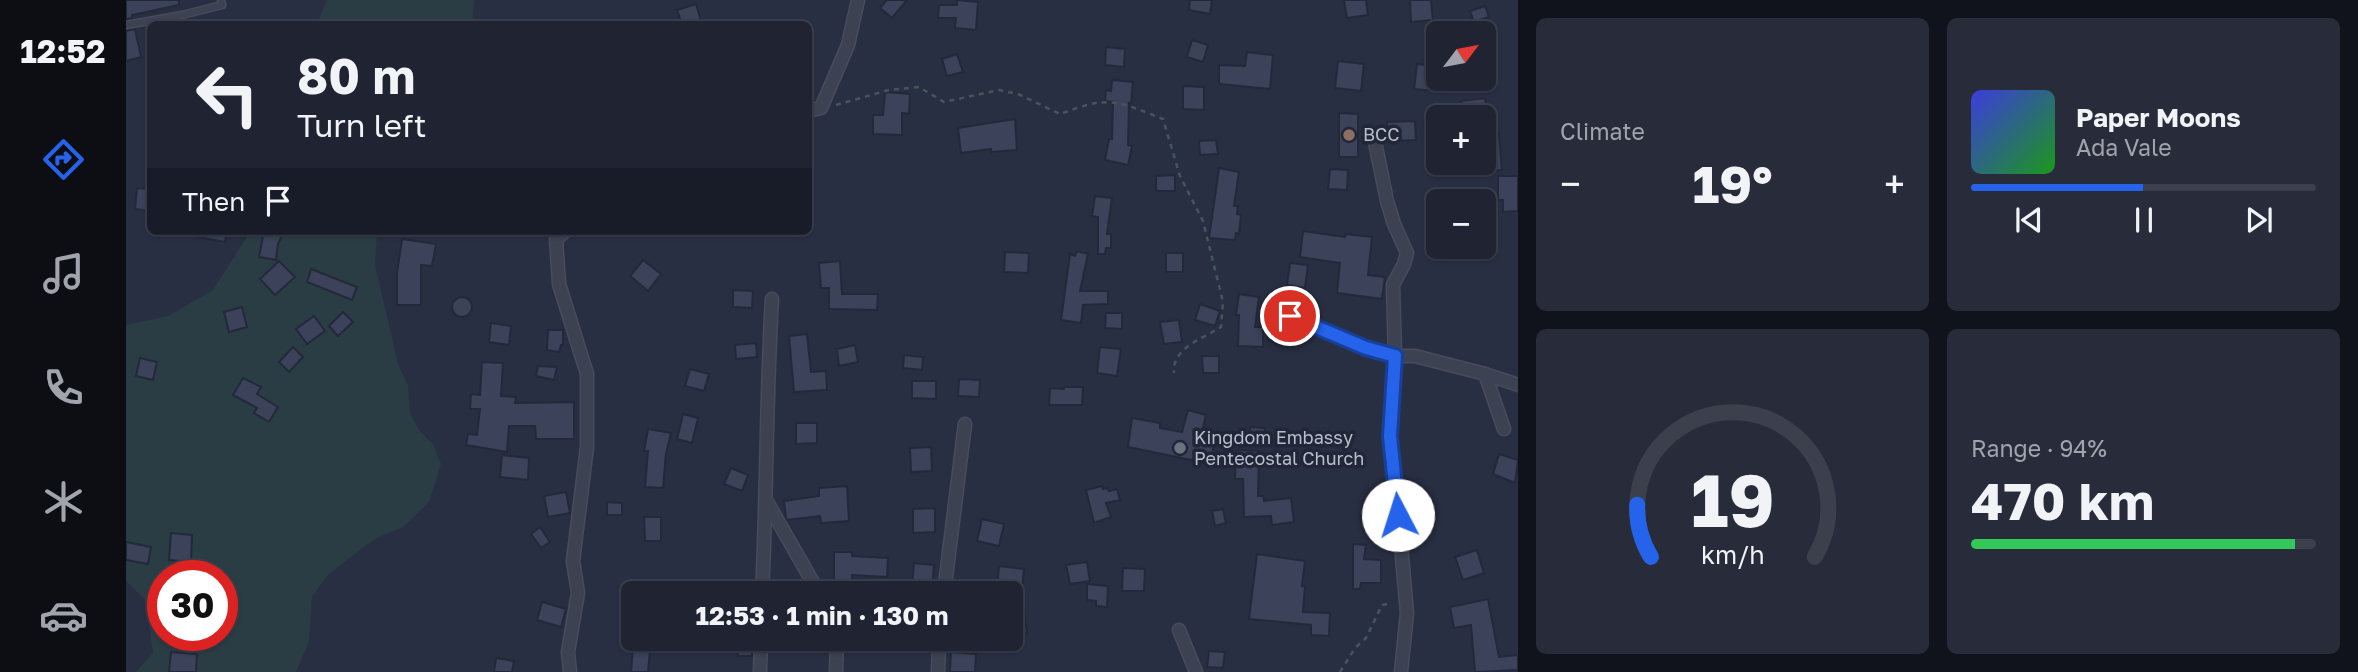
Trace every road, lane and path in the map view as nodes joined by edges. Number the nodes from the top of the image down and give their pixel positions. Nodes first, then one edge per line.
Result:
1 (221, 0) edge
2 (858, 0) edge
3 (147, 21) edge
4 (148, 21) edge
5 (126, 25) edge
6 (815, 109) edge
7 (1375, 142) dead end
8 (561, 235) edge
9 (772, 299) dead end
10 (1290, 316) dead end
11 (1395, 356) junction
12 (1174, 373) dead end
13 (1485, 374) junction
14 (1518, 384) edge
15 (965, 424) dead end
16 (1504, 429) dead end
17 (766, 502) junction
18 (763, 581) edge
19 (812, 581) edge
20 (945, 581) edge
21 (1407, 613) junction
22 (1179, 630) dead end
23 (761, 651) edge
24 (836, 651) edge
25 (939, 651) edge
26 (570, 672) edge
27 (760, 672) edge
28 (836, 672) edge
29 (938, 672) edge
30 (1196, 672) edge
31 (1340, 672) edge
32 (1402, 672) edge

1 - 4 lane
2 - 6 street
3 - 5 lane
6 - 12 path
7 - 11 street
8 - 26 street
9 - 17 street
10 - 11 street
11 - 13 street
11 - 21 street
13 - 14 street
13 - 16 street
15 - 20 street
17 - 18 street
17 - 19 street
21 - 31 path
21 - 32 street
22 - 30 street
23 - 27 street
24 - 28 street
25 - 29 street

